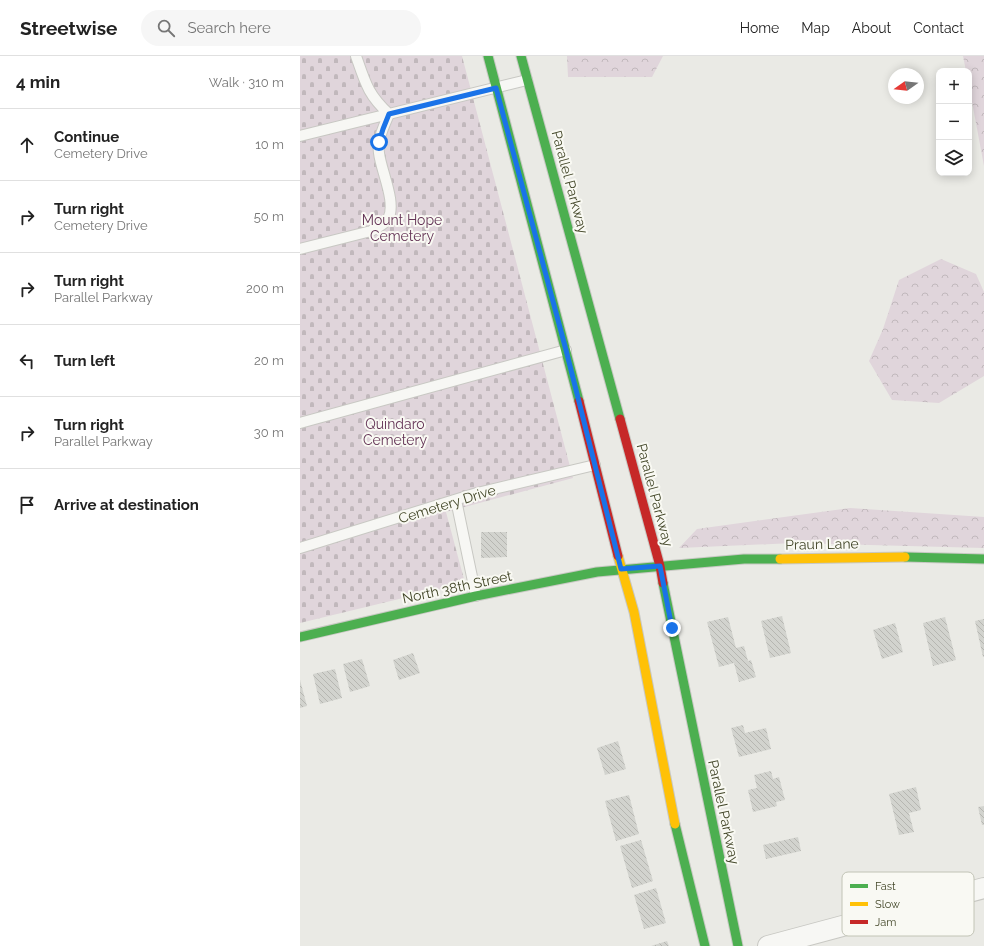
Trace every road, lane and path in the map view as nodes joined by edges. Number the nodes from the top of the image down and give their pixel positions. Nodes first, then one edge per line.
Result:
1 (356, 56) edge
2 (488, 56) edge
3 (521, 56) edge
4 (527, 80) junction
5 (496, 88) junction
6 (389, 114) junction
7 (300, 136) edge
8 (300, 249) edge
9 (566, 350) junction
10 (300, 423) edge
11 (595, 465) junction
12 (456, 500) junction
13 (300, 548) edge
14 (984, 558) edge
15 (660, 566) junction
16 (621, 569) junction
17 (476, 596) junction
18 (300, 637) edge
19 (984, 888) edge
20 (974, 891) edge
21 (842, 926) edge
22 (705, 946) edge
23 (738, 946) edge
24 (768, 946) edge

1 - 6 lane
2 - 5 main road
3 - 4 main road, Parallel Parkway
4 - 5 lane
4 - 15 main road, Parallel Parkway
5 - 6 lane
5 - 9 main road
6 - 7 lane
6 - 8 lane
9 - 10 lane
9 - 11 main road
11 - 12 lane, Cemetery Drive
11 - 16 main road
12 - 13 lane, Cemetery Drive
12 - 17 lane
14 - 15 main road, Praun Lane
15 - 16 main road, Praun Lane
15 - 23 main road, Parallel Parkway
16 - 17 main road, North 38th Street
16 - 22 main road
17 - 18 main road, North 38th Street
19 - 20 street
21 - 24 street

